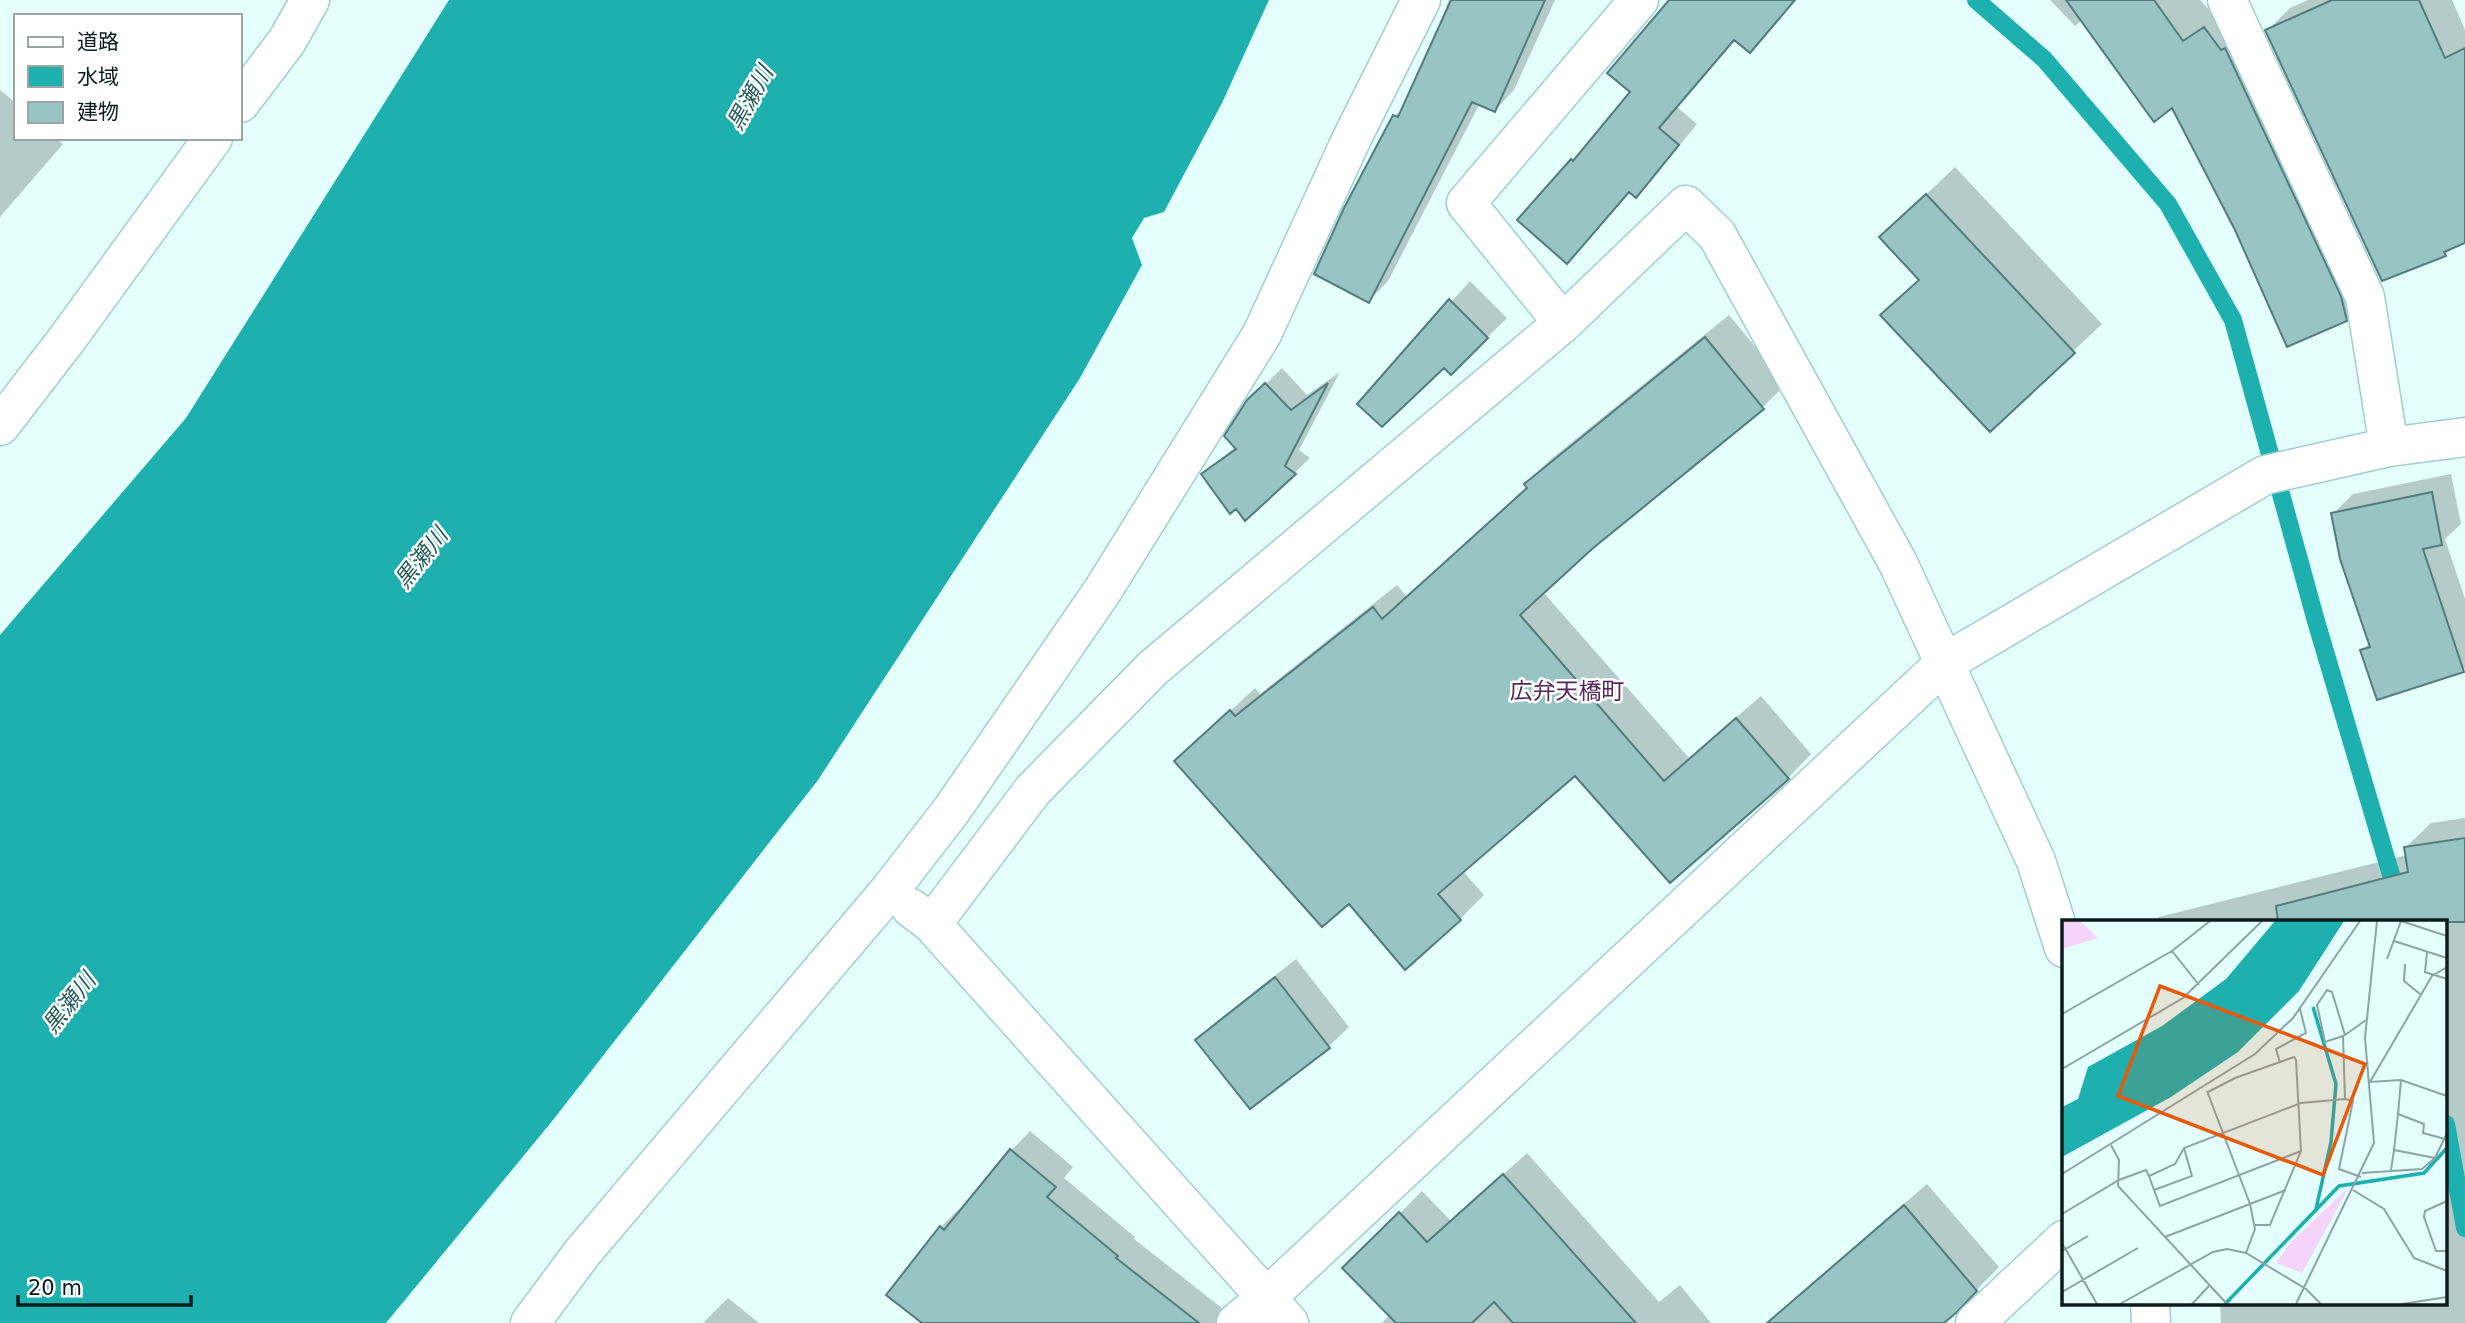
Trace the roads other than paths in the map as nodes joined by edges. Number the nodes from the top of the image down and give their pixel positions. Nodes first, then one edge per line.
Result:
1 (310, 0) edge
2 (1421, 0) edge
3 (1639, 0) edge
4 (2227, 0) edge
5 (242, 100) edge
6 (212, 140) edge
7 (1563, 323) junction
8 (0, 426) edge
9 (2465, 437) edge
10 (2389, 447) junction
11 (1946, 662) junction
12 (889, 891) junction
13 (932, 924) junction
14 (2062, 942) edge
15 (2062, 1242) edge
16 (1277, 1310) edge
17 (530, 1323) edge
18 (1237, 1323) edge
19 (1975, 1323) edge

1 - 5 street
2 - 12 street
3 - 7 street
4 - 10 street
6 - 8 street
7 - 11 street
7 - 13 street
9 - 10 street
10 - 11 street
11 - 14 street
11 - 16 street
12 - 13 street
12 - 17 street
13 - 16 street
15 - 19 street
16 - 18 street

